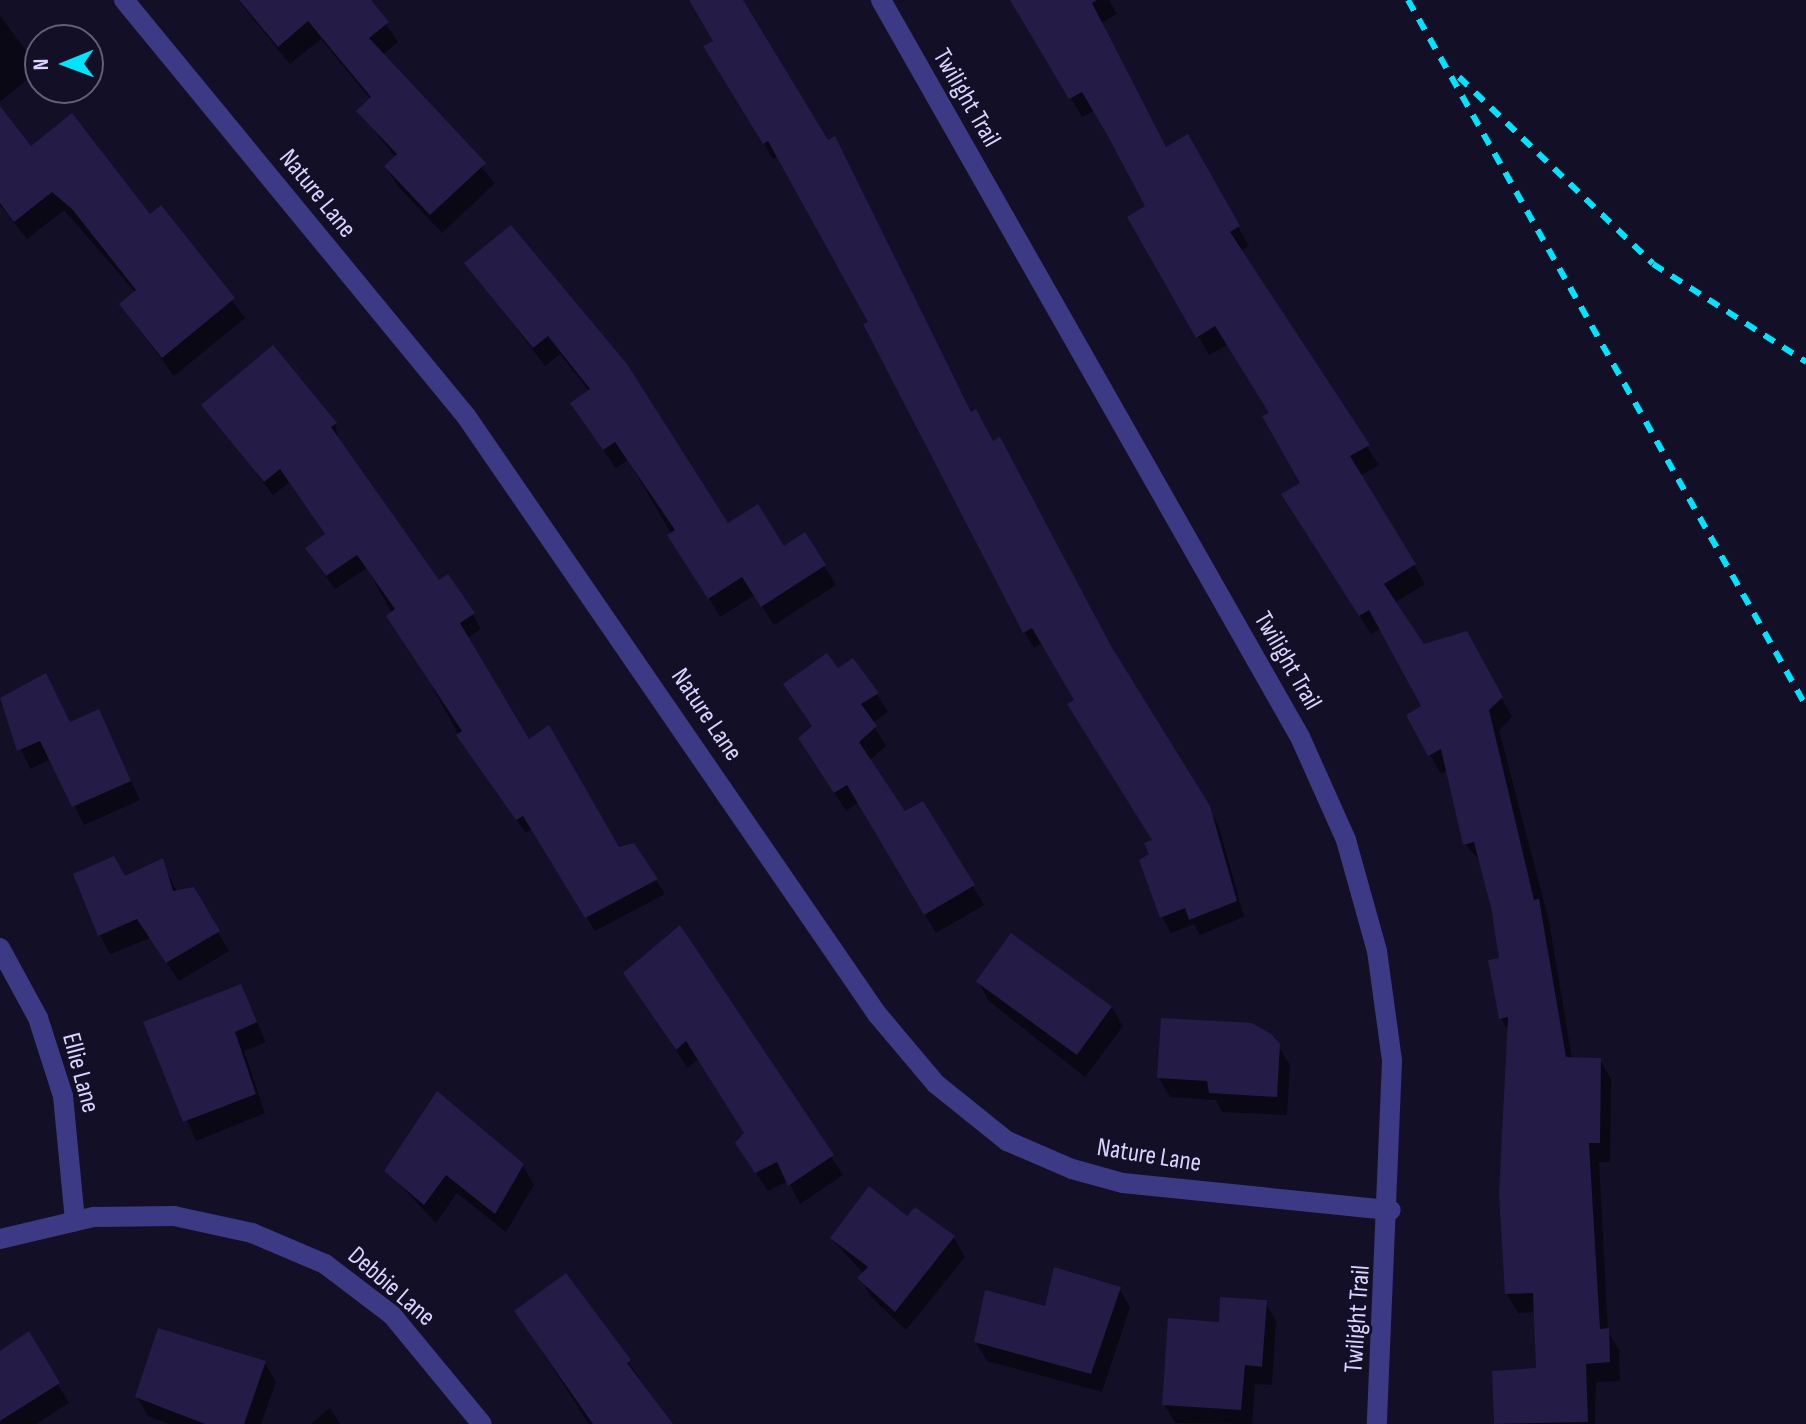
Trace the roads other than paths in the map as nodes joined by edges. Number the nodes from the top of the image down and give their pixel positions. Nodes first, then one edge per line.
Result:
1 (124, 0) edge
2 (881, 0) edge
3 (0, 948) edge
4 (1391, 1210) junction
5 (75, 1221) junction
6 (0, 1239) edge
7 (482, 1424) edge
8 (1377, 1424) edge

1 - 4 street, Nature Lane
2 - 4 street, Twilight Trail
3 - 5 street, Ellie Lane
4 - 8 street, Twilight Trail
5 - 6 street, Debbie Lane
5 - 7 street, Debbie Lane

